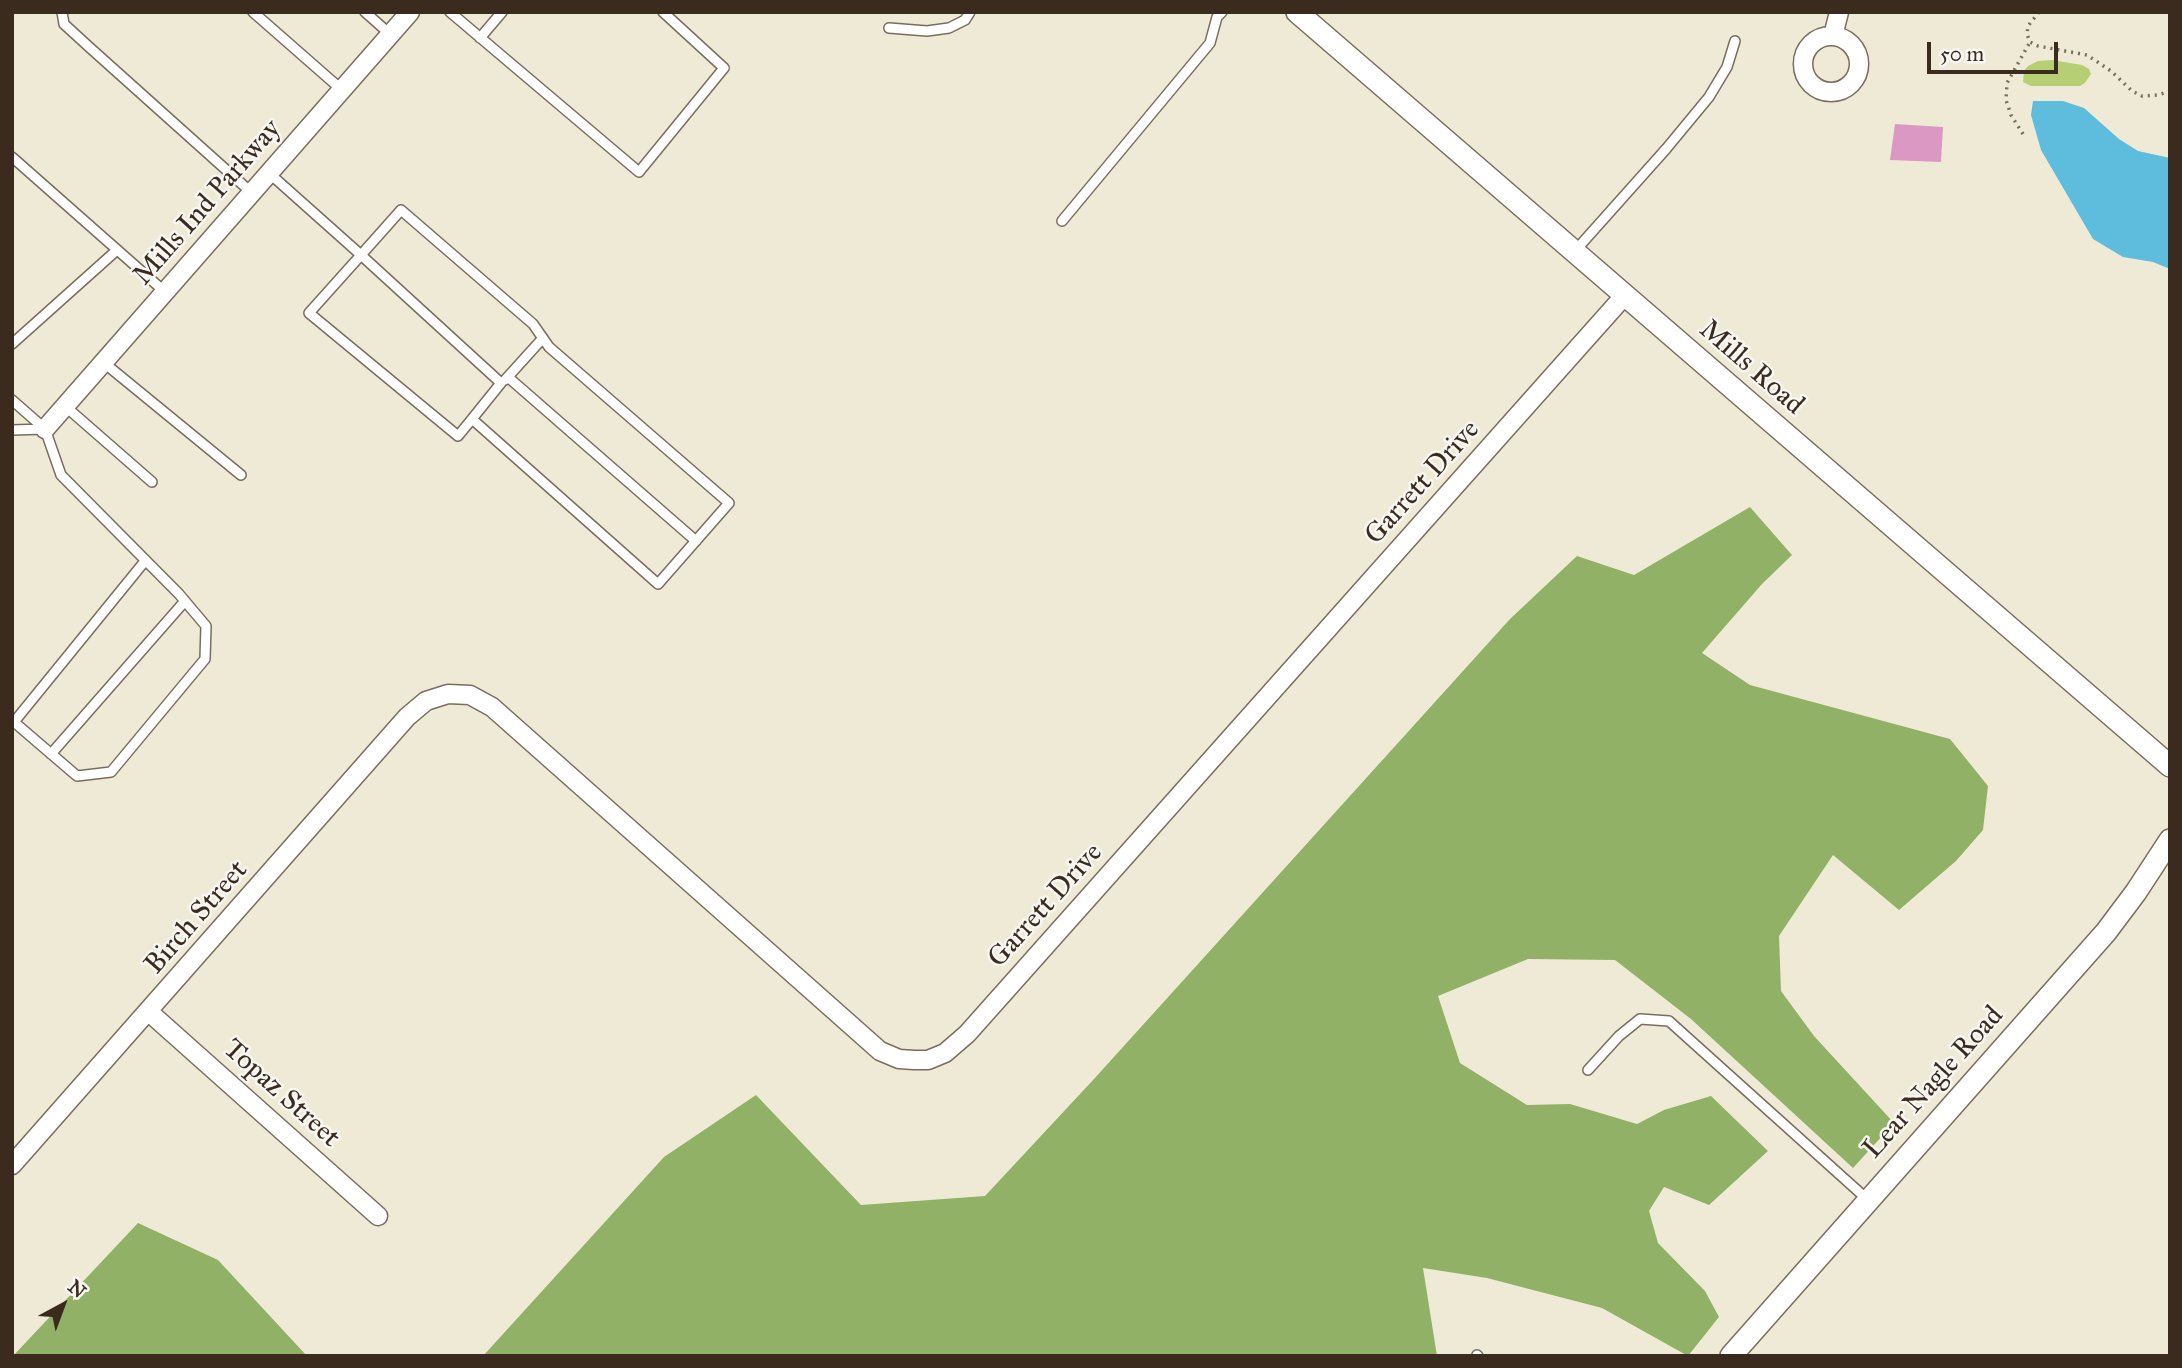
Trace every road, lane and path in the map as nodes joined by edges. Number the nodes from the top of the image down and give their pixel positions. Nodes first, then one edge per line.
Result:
1 (62, 12) edge
2 (253, 12) edge
3 (365, 12) edge
4 (410, 12) edge
5 (450, 12) edge
6 (502, 12) edge
7 (663, 12) edge
8 (970, 12) edge
9 (1222, 12) edge
10 (1297, 12) edge
11 (1839, 12) edge
12 (2039, 12) edge
13 (889, 28) dead end
14 (391, 35) junction
15 (1833, 36) dead end
16 (480, 37) junction
17 (1735, 41) dead end
18 (2030, 42) junction
19 (342, 90) junction
20 (2170, 91) edge
21 (2023, 135) dead end
22 (12, 157) edge
23 (269, 173) junction
24 (251, 193) junction
25 (1062, 221) dead end
26 (117, 250) junction
27 (1574, 252) junction
28 (360, 255) junction
29 (165, 292) junction
30 (1625, 295) junction
31 (543, 338) junction
32 (12, 344) edge
33 (103, 362) junction
34 (505, 381) junction
35 (12, 400) edge
36 (65, 406) junction
37 (472, 419) junction
38 (44, 429) junction
39 (12, 430) edge
40 (241, 475) dead end
41 (152, 482) dead end
42 (696, 541) junction
43 (145, 561) junction
44 (185, 601) junction
45 (420, 705) joint
46 (51, 754) junction
47 (2170, 766) edge
48 (2170, 840) edge
49 (149, 1012) junction
50 (1588, 1070) dead end
51 (12, 1165) edge
52 (1868, 1200) junction
53 (378, 1216) dead end
54 (1731, 1356) edge

1 - 24 lane
2 - 19 lane
3 - 14 lane
4 - 14 street, Mills Ind Parkway
5 - 16 lane
6 - 16 lane
7 - 16 lane
8 - 13 lane
9 - 25 lane
10 - 27 street, Mills Road
11 - 15 street
12 - 18 path
14 - 19 street, Mills Ind Parkway
17 - 27 lane
18 - 20 path
18 - 21 path
19 - 23 street, Mills Ind Parkway
22 - 26 lane
23 - 24 street, Mills Ind Parkway
23 - 28 lane
24 - 29 street, Mills Ind Parkway
26 - 29 lane
26 - 32 lane
27 - 30 street, Mills Road
28 - 31 lane
28 - 34 lane
28 - 37 lane
29 - 33 street, Mills Ind Parkway
30 - 45 street, Garrett Drive
30 - 47 street, Mills Road
31 - 34 lane
31 - 42 lane
33 - 36 street, Mills Ind Parkway
33 - 40 lane
34 - 37 lane
34 - 42 lane
35 - 38 lane
36 - 38 street, Mills Ind Parkway
36 - 41 lane
37 - 42 lane
38 - 39 lane
38 - 43 lane
43 - 44 lane
43 - 46 lane
44 - 46 lane
44 - 46 lane
45 - 49 street, Birch Street
48 - 52 street, Lear Nagle Road
49 - 51 street, Birch Street
49 - 53 street, Topaz Street
50 - 52 lane
52 - 54 street, Lear Nagle Road

